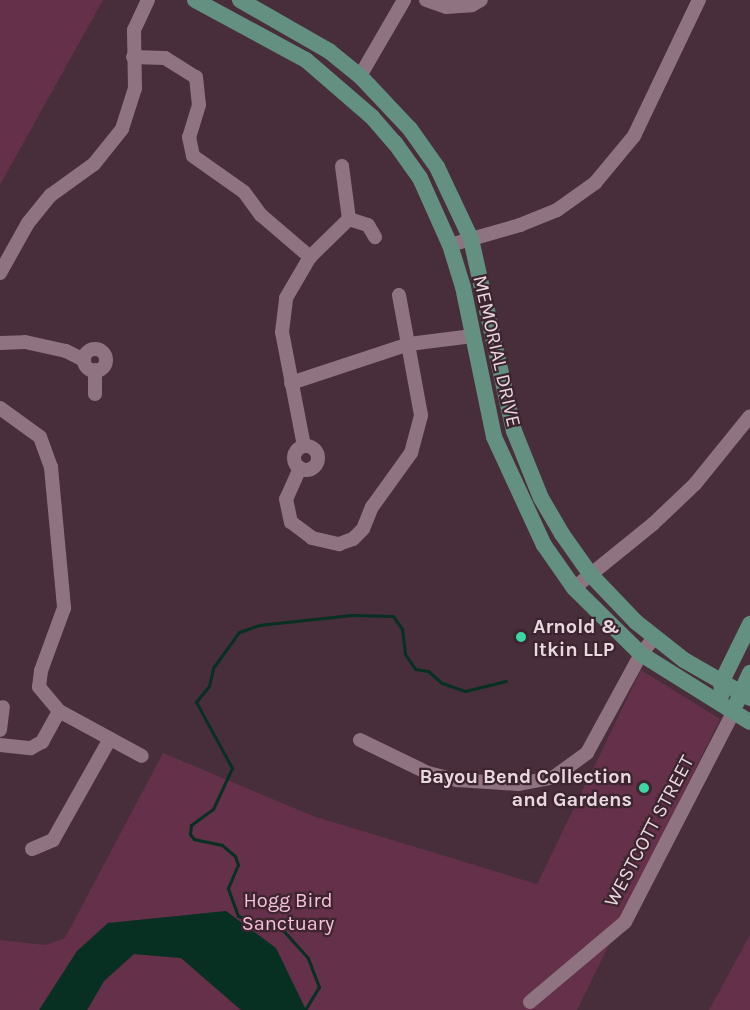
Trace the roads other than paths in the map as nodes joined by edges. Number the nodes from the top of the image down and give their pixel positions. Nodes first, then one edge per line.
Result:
1 (148, 0) edge
2 (195, 0) edge
3 (240, 0) edge
4 (404, 0) edge
5 (426, 0) edge
6 (480, 0) edge
7 (699, 0) edge
8 (133, 57) junction
9 (306, 60) junction
10 (360, 76) junction
11 (342, 166) dead end
12 (436, 167) junction
13 (420, 178) junction
14 (349, 219) junction
15 (375, 237) dead end
16 (471, 239) junction
17 (450, 245) junction
18 (310, 257) junction
19 (0, 273) edge
20 (399, 295) dead end
21 (492, 331) junction
22 (472, 336) junction
23 (0, 343) edge
24 (409, 344) junction
25 (84, 360) junction
26 (95, 370) junction
27 (291, 383) junction
28 (95, 394) dead end
29 (0, 408) edge
30 (750, 416) edge
31 (502, 459) junction
32 (545, 505) junction
33 (591, 575) junction
34 (574, 588) junction
35 (750, 624) edge
36 (654, 638) junction
37 (641, 654) junction
38 (750, 673) edge
39 (721, 682) junction
40 (745, 695) edge
41 (3, 707) dead end
42 (59, 711) junction
43 (733, 712) junction
44 (750, 722) edge
45 (0, 730) edge
46 (110, 739) junction
47 (360, 740) dead end
48 (0, 745) edge
49 (142, 756) dead end
50 (32, 849) dead end
51 (530, 1002) dead end

1 - 8 street
2 - 9 main road, MEMORIAL DRIVE
3 - 10 main road, MEMORIAL DRIVE
4 - 10 street
5 - 6 street
7 - 16 street
8 - 18 street
8 - 19 street
9 - 10 main road
9 - 13 main road, MEMORIAL DRIVE
10 - 12 main road, MEMORIAL DRIVE
11 - 14 street
12 - 13 main road
12 - 16 main road, MEMORIAL DRIVE
13 - 17 main road, MEMORIAL DRIVE
14 - 15 street
14 - 18 street
16 - 17 street
16 - 21 main road, MEMORIAL DRIVE
17 - 22 main road, MEMORIAL DRIVE
18 - 27 street
20 - 24 street
21 - 22 main road
21 - 32 main road, MEMORIAL DRIVE
22 - 24 street
22 - 31 main road, MEMORIAL DRIVE
23 - 25 street
24 - 27 street
24 - 27 street
25 - 26 street
25 - 26 street
26 - 28 street
29 - 42 street
30 - 33 street
31 - 32 main road
31 - 34 main road, MEMORIAL DRIVE
32 - 33 main road, MEMORIAL DRIVE
33 - 34 street
33 - 36 main road, MEMORIAL DRIVE
34 - 37 main road, MEMORIAL DRIVE
35 - 39 main road
36 - 37 street
36 - 39 main road, MEMORIAL DRIVE
37 - 43 main road, MEMORIAL DRIVE
37 - 47 street
38 - 40 main road, WESTCOTT STREET
39 - 40 main road, MEMORIAL DRIVE
39 - 43 main road
40 - 43 main road, WESTCOTT STREET
41 - 45 street
42 - 46 street
42 - 48 street
43 - 44 main road, MEMORIAL DRIVE
43 - 51 street, WESTCOTT STREET
46 - 49 street
46 - 50 street

